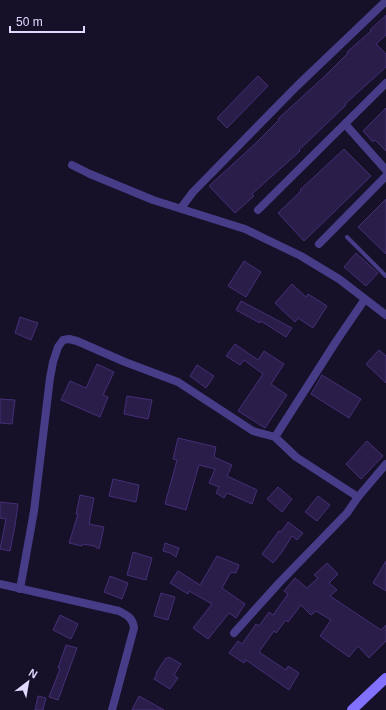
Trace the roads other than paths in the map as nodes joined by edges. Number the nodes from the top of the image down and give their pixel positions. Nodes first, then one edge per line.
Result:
1 (386, 1) edge
2 (386, 83) edge
3 (345, 124) junction
4 (72, 165) dead end
5 (386, 170) edge
6 (386, 176) edge
7 (181, 208) junction
8 (258, 210) dead end
9 (347, 237) dead end
10 (319, 244) dead end
11 (386, 276) edge
12 (365, 299) junction
13 (386, 315) edge
14 (275, 437) junction
15 (386, 464) edge
16 (358, 497) junction
17 (0, 584) edge
18 (20, 588) junction
19 (234, 633) dead end
20 (386, 678) edge
21 (112, 710) edge
22 (352, 710) edge

1 - 7 street
2 - 3 street
3 - 5 street
3 - 8 street
4 - 7 street
6 - 10 street
7 - 12 street
9 - 11 lane
12 - 13 street
12 - 14 street
14 - 16 street
14 - 18 street
15 - 16 street
16 - 19 street
17 - 18 street
18 - 21 street
20 - 22 main road

